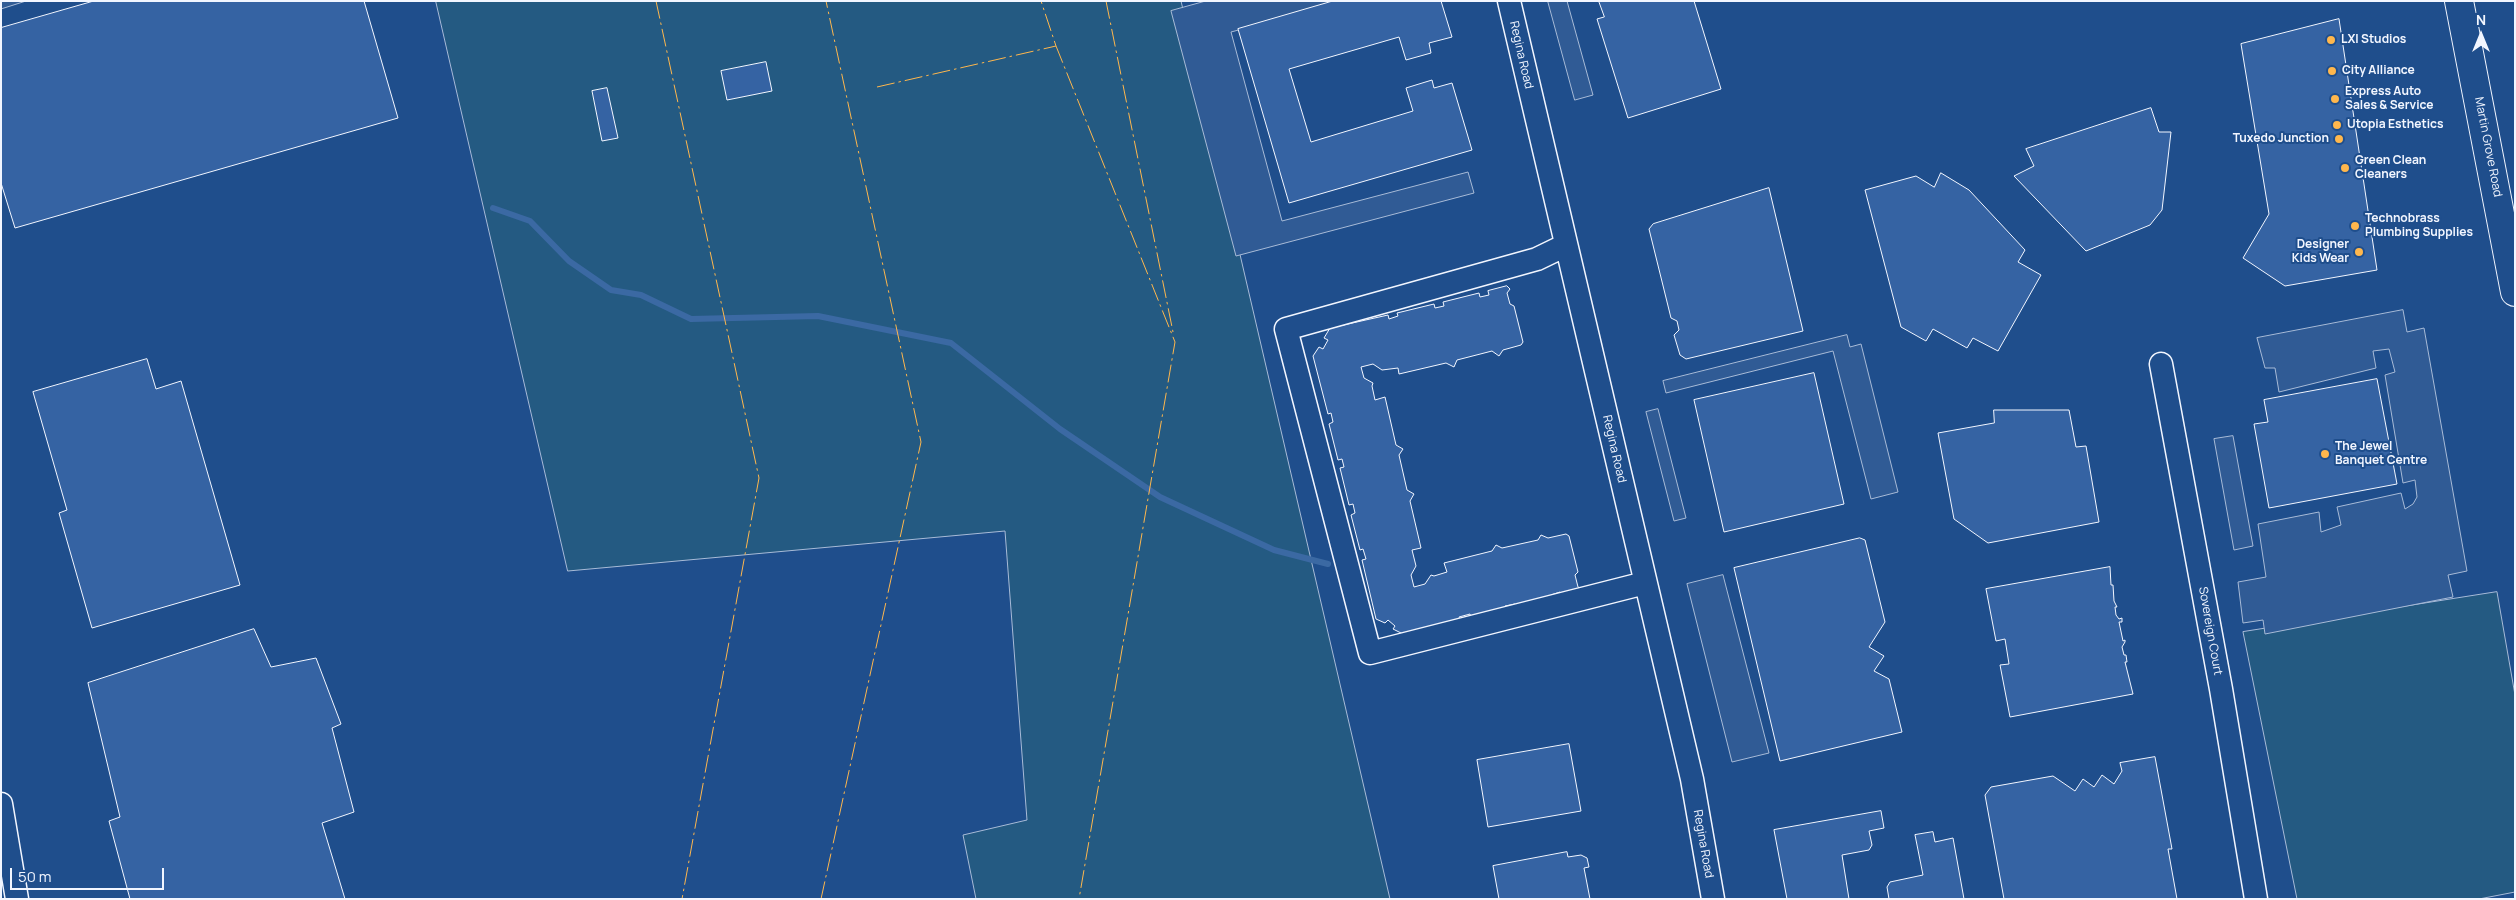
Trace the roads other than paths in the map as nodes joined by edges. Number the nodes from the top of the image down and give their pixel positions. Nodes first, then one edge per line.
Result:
1 (1509, 1) edge
2 (2459, 1) edge
3 (1566, 245) junction
4 (2515, 292) edge
5 (2161, 364) dead end
6 (1645, 583) junction
7 (1, 804) edge
8 (17, 899) edge
9 (1713, 899) edge
10 (2256, 899) edge

1 - 3 street, Regina Road
2 - 4 main road, Martin Grove Road
3 - 6 street, Regina Road
3 - 6 street
5 - 10 street, Sovereign Court
6 - 9 street, Regina Road
7 - 8 street

